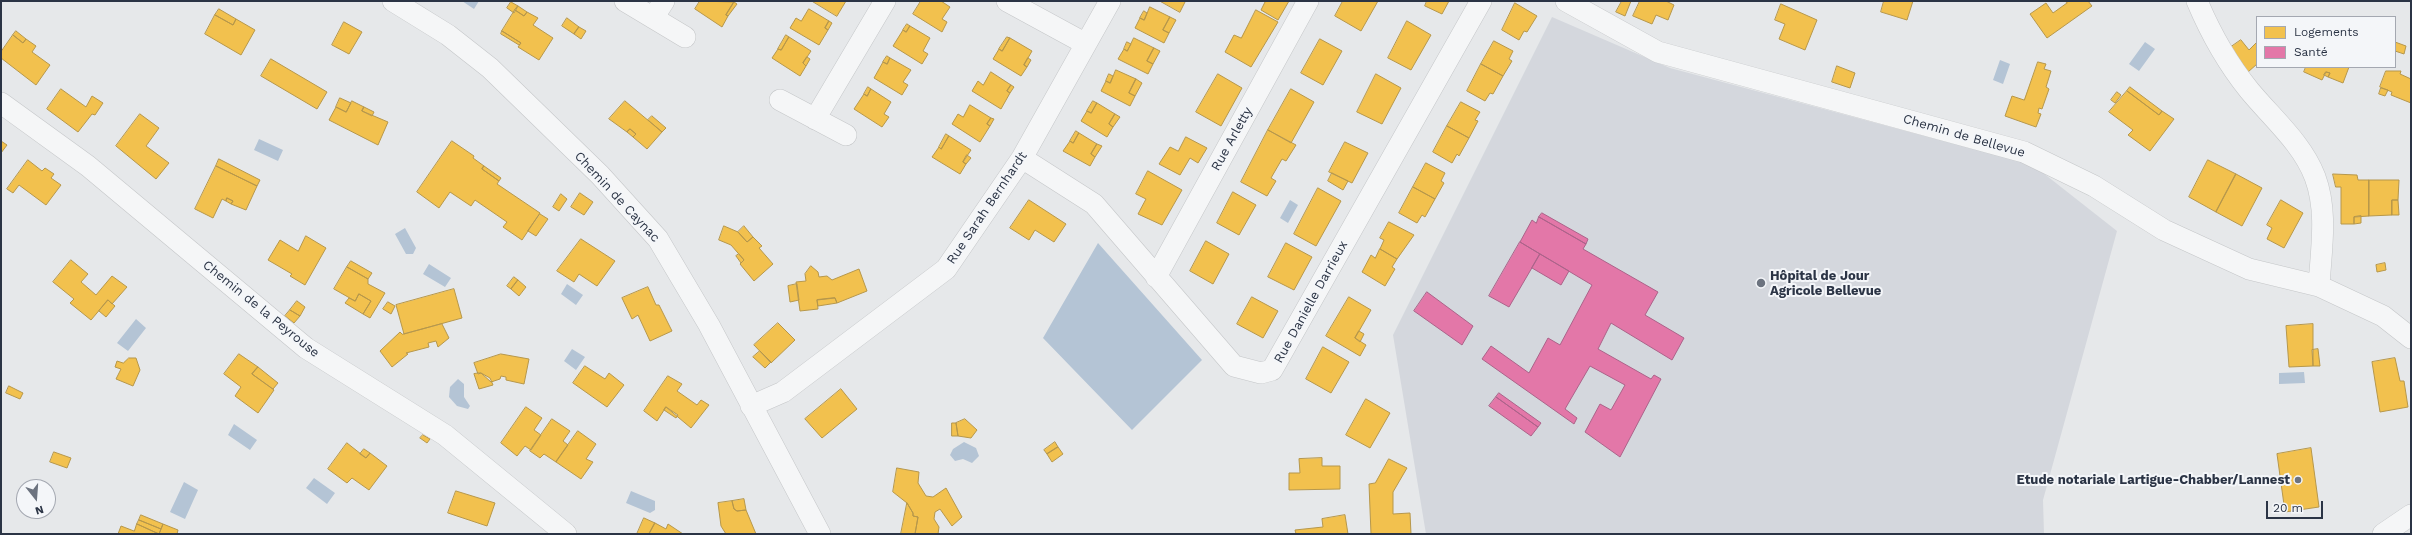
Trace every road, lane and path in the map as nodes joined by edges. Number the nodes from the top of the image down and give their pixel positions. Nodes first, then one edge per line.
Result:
1 (393, 1) edge
2 (624, 1) edge
3 (885, 1) edge
4 (1007, 1) edge
5 (1110, 1) edge
6 (1308, 1) edge
7 (1481, 1) edge
8 (1566, 1) edge
9 (2197, 1) edge
10 (658, 9) edge
11 (685, 37) dead end
12 (1086, 44) junction
13 (780, 100) dead end
14 (1, 103) edge
15 (815, 119) junction
16 (846, 135) dead end
17 (1022, 158) junction
18 (1156, 277) junction
19 (2319, 286) junction
20 (2411, 338) edge
21 (751, 406) junction
22 (2411, 515) edge
23 (566, 534) edge
24 (820, 534) edge
25 (2383, 534) edge

1 - 21 street, Chemin de Caynac
2 - 10 street
3 - 15 street
4 - 12 street
5 - 12 street, Rue Sarah Bernhardt
6 - 18 street, Rue Arletty
7 - 18 street, Rue Danielle Darrieux
8 - 19 street, Chemin de Bellevue
9 - 19 street
10 - 11 street
12 - 17 street, Rue Sarah Bernhardt
13 - 15 street
14 - 23 street, Chemin de la Peyrouse
15 - 16 street
17 - 18 street, Rue Danielle Darrieux
17 - 21 street, Rue Sarah Bernhardt
19 - 20 street, Chemin de Bellevue
21 - 24 street, Chemin de Caynac
22 - 25 street

